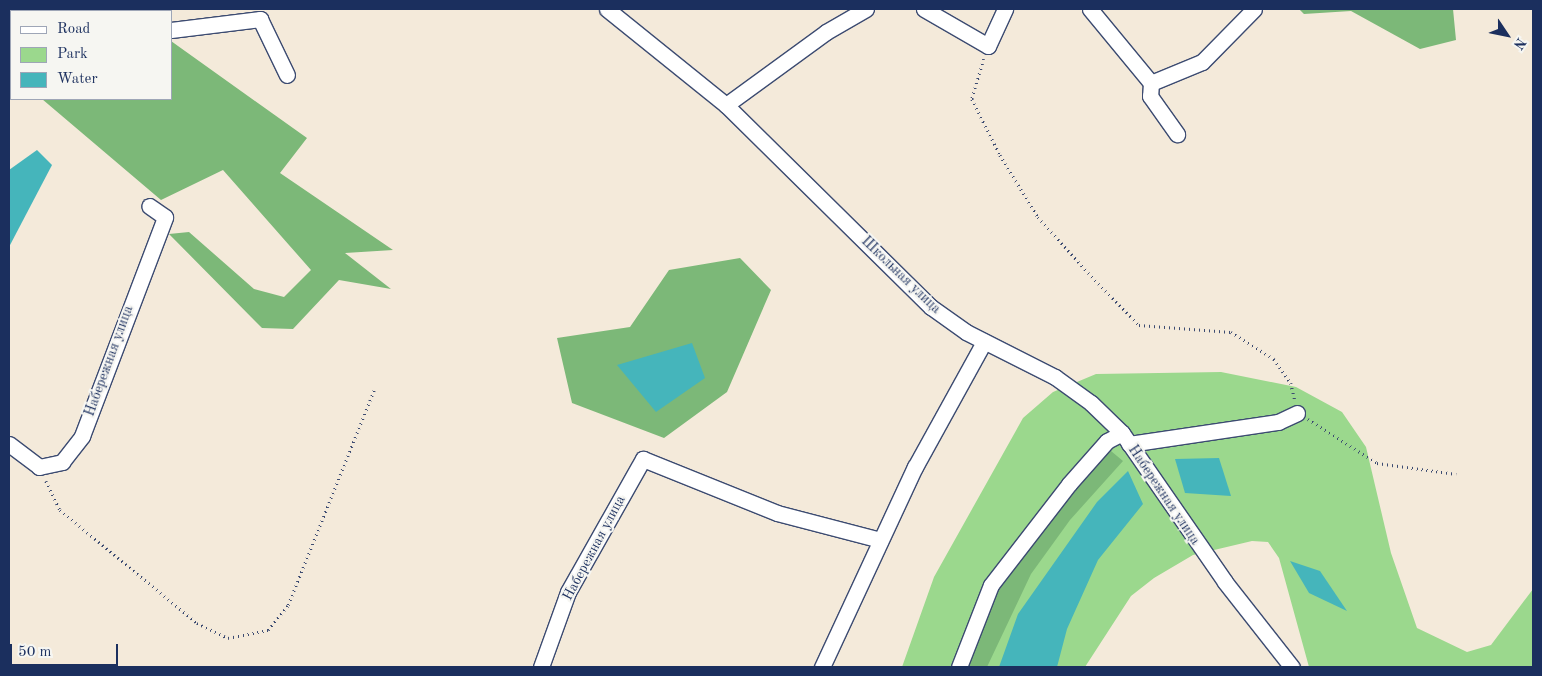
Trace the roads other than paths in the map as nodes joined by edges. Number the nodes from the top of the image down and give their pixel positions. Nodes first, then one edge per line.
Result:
1 (607, 9) edge
2 (866, 9) edge
3 (924, 9) edge
4 (1005, 9) edge
5 (1090, 9) edge
6 (1254, 9) edge
7 (172, 30) edge
8 (287, 74) dead end
9 (1151, 83) junction
10 (726, 105) junction
11 (1177, 134) dead end
12 (149, 206) dead end
13 (984, 342) junction
14 (1297, 413) road end
15 (1125, 439) junction
16 (9, 444) edge
17 (881, 540) junction
18 (541, 667) edge
19 (822, 667) edge
20 (960, 667) edge
21 (1292, 667) edge

1 - 10 street, Школьная улица
2 - 10 street
3 - 4 street
5 - 9 street
6 - 9 street
7 - 8 street
9 - 11 street
10 - 13 street, Школьная улица
12 - 16 street, Набережная улица
13 - 15 street, Школьная улица
13 - 17 street
14 - 15 street
15 - 20 street, Набережная улица
15 - 21 street, Набережная улица
17 - 18 street, Набережная улица
17 - 19 street

